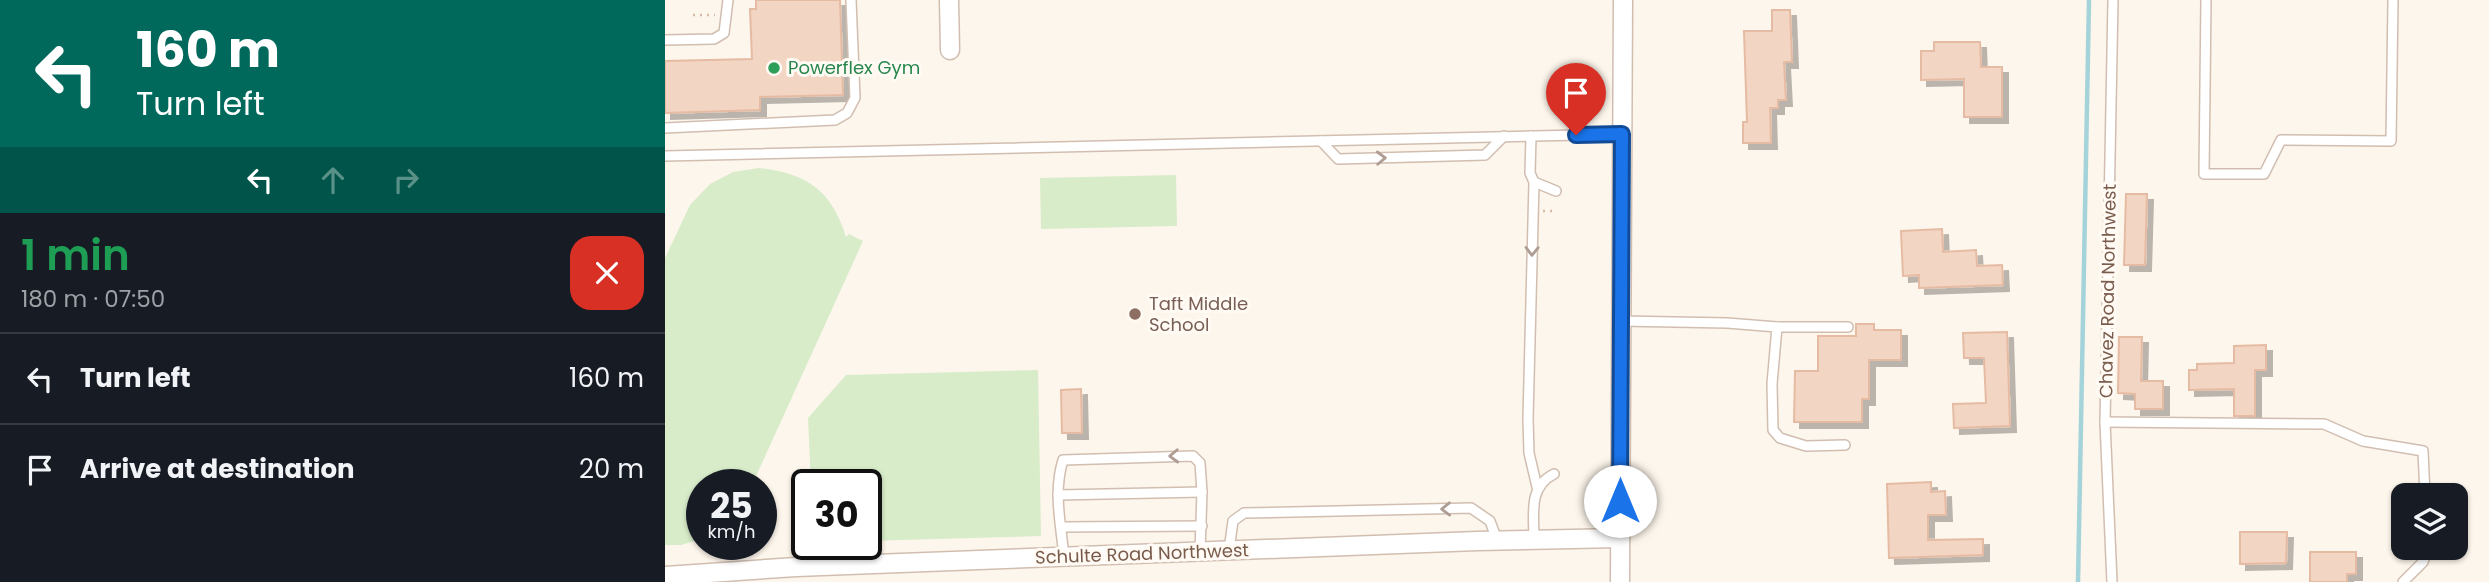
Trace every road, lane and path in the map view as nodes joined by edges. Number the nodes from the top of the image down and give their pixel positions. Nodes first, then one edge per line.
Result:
1 (728, 0) edge
2 (851, 0) edge
3 (949, 0) edge
4 (1623, 0) edge
5 (2113, 0) edge
6 (2206, 0) edge
7 (2393, 0) edge
8 (665, 40) edge
9 (950, 50) dead end
10 (665, 128) edge
11 (1622, 134) junction
12 (1504, 136) junction
13 (1531, 136) junction
14 (1321, 141) junction
15 (665, 156) edge
16 (1534, 182) junction
17 (1556, 191) dead end
18 (1621, 321) junction
19 (1776, 327) junction
20 (1848, 327) dead end
21 (2105, 422) junction
22 (1845, 445) dead end
23 (1554, 474) dead end
24 (2424, 483) edge
25 (1537, 486) junction
26 (1202, 492) junction
27 (1058, 495) junction
28 (1202, 526) junction
29 (1062, 527) junction
30 (1620, 538) junction
31 (1497, 540) junction
32 (1534, 540) junction
33 (1229, 550) junction
34 (1200, 551) junction
35 (1064, 556) junction
36 (2424, 560) edge
37 (665, 576) edge
38 (1620, 582) edge
39 (2112, 582) edge
40 (2403, 582) edge

1 - 8 lane
2 - 10 lane
3 - 9 street
4 - 11 street
5 - 21 lane, Chavez Road Northwest
6 - 7 lane
11 - 13 lane
11 - 18 street
12 - 13 lane
12 - 14 lane
14 -> 12 lane
13 - 16 lane
14 - 15 lane
16 - 17 lane
16 -> 25 lane
18 - 19 lane
18 - 30 street
19 - 20 lane
19 - 22 lane
21 - 24 lane
21 - 39 lane, Chavez Road Northwest
23 - 25 lane
25 - 32 lane
26 - 27 lane
26 -> 27 lane
26 - 28 lane
27 - 29 lane
28 - 29 lane
28 - 34 lane
29 - 35 lane
30 - 32 street, Schulte Road Northwest
30 - 38 street
31 - 32 street, Schulte Road Northwest
31 - 33 street, Schulte Road Northwest
31 -> 33 lane
33 - 34 street, Schulte Road Northwest
34 - 35 street, Schulte Road Northwest
35 - 37 street, Schulte Road Northwest
36 - 40 lane

